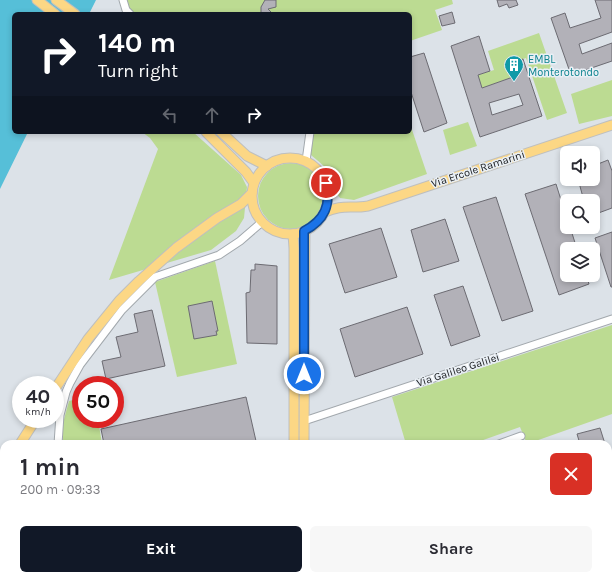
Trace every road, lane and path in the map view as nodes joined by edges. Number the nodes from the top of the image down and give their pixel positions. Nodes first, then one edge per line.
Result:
1 (37, 0) edge
2 (56, 0) edge
3 (123, 0) edge
4 (52, 12) edge
5 (72, 12) edge
6 (128, 12) edge
7 (612, 125) edge
8 (208, 134) edge
9 (223, 134) edge
10 (310, 134) edge
11 (306, 161) junction
12 (267, 166) junction
13 (254, 183) junction
14 (252, 193) junction
15 (328, 193) junction
16 (344, 206) junction
17 (256, 212) junction
18 (325, 212) junction
19 (226, 213) junction
20 (262, 222) junction
21 (304, 231) junction
22 (293, 234) junction
23 (612, 319) edge
24 (64, 376) edge
25 (304, 421) junction
26 (30, 428) edge
27 (521, 436) dead end
28 (23, 440) edge
29 (58, 440) edge
30 (294, 440) edge
31 (304, 440) edge
32 (510, 440) edge

1 - 4 main road
2 - 5 main road
3 - 6 street
7 - 16 main road, Via Ercole Ramarini
8 - 13 main road
9 - 12 main road
10 - 11 street
11 - 12 main road
11 - 15 main road
12 - 13 main road
13 - 14 main road
14 - 17 main road
14 - 19 main road
15 - 16 main road
15 - 18 main road
16 - 18 main road, Via Ercole Ramarini
17 - 19 main road
17 - 20 main road
18 - 21 main road
19 - 24 main road
20 - 22 main road
20 - 29 street
21 - 22 main road
21 - 25 main road
22 - 30 main road
23 - 25 street, Via Galileo Galilei
25 - 31 main road
26 - 28 main road
27 - 32 street

